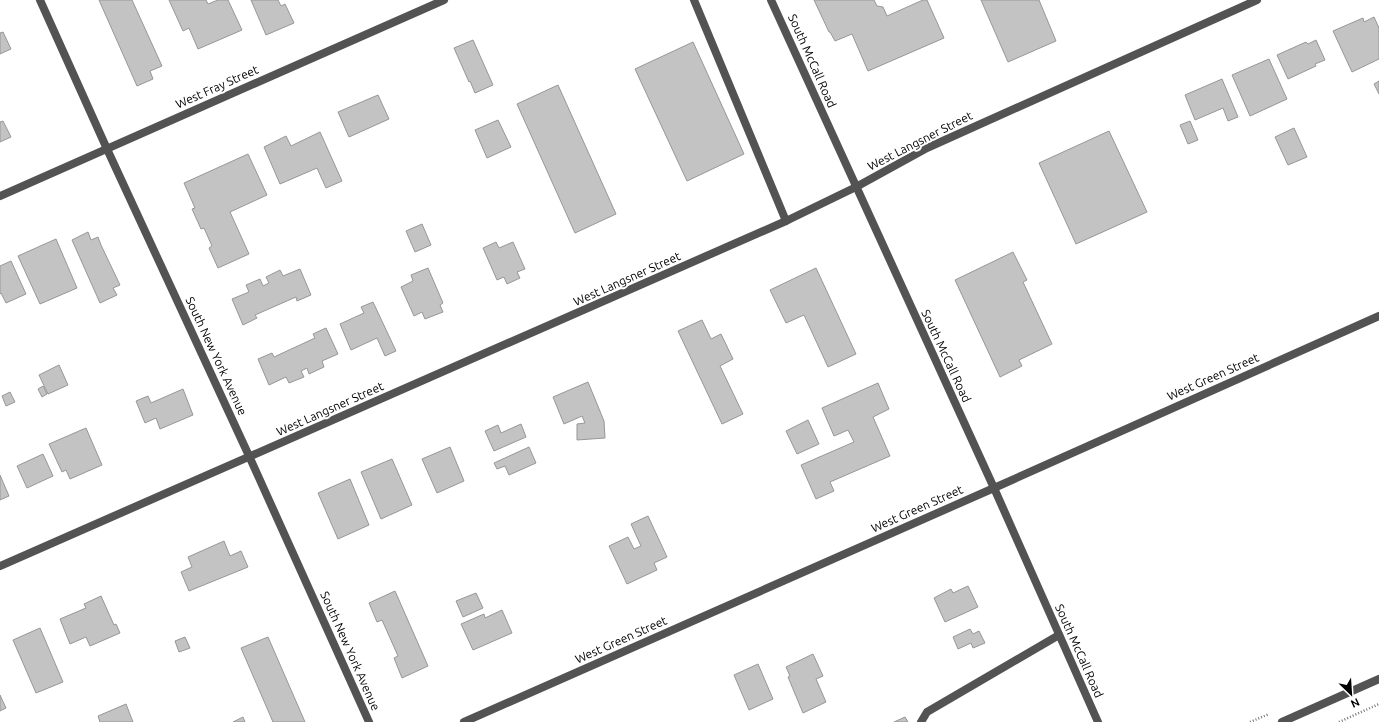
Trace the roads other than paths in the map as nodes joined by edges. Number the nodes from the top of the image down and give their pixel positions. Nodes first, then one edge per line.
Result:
1 (40, 0) edge
2 (444, 0) edge
3 (694, 0) edge
4 (771, 0) edge
5 (1257, 0) edge
6 (107, 150) junction
7 (856, 187) junction
8 (0, 196) edge
9 (786, 221) junction
10 (1379, 316) edge
11 (250, 458) junction
12 (994, 488) junction
13 (0, 566) edge
14 (1059, 635) junction
15 (1379, 679) edge
16 (369, 722) edge
17 (464, 722) edge
18 (921, 722) edge
19 (1098, 722) edge
20 (1282, 722) edge

1 - 6 street, South New York Avenue
2 - 6 street, West Fray Street
3 - 9 street
4 - 7 street, South McCall Road
5 - 7 street, West Langsner Street
6 - 8 street, West Fray Street
6 - 11 street, South New York Avenue
7 - 9 street, West Langsner Street
7 - 12 street, South McCall Road
9 - 11 street, West Langsner Street
10 - 12 street, West Green Street
11 - 13 street, West Langsner Street
11 - 16 street, South New York Avenue
12 - 14 street, South McCall Road
12 - 17 street, West Green Street
14 - 18 street
14 - 19 street, South McCall Road
15 - 20 street

